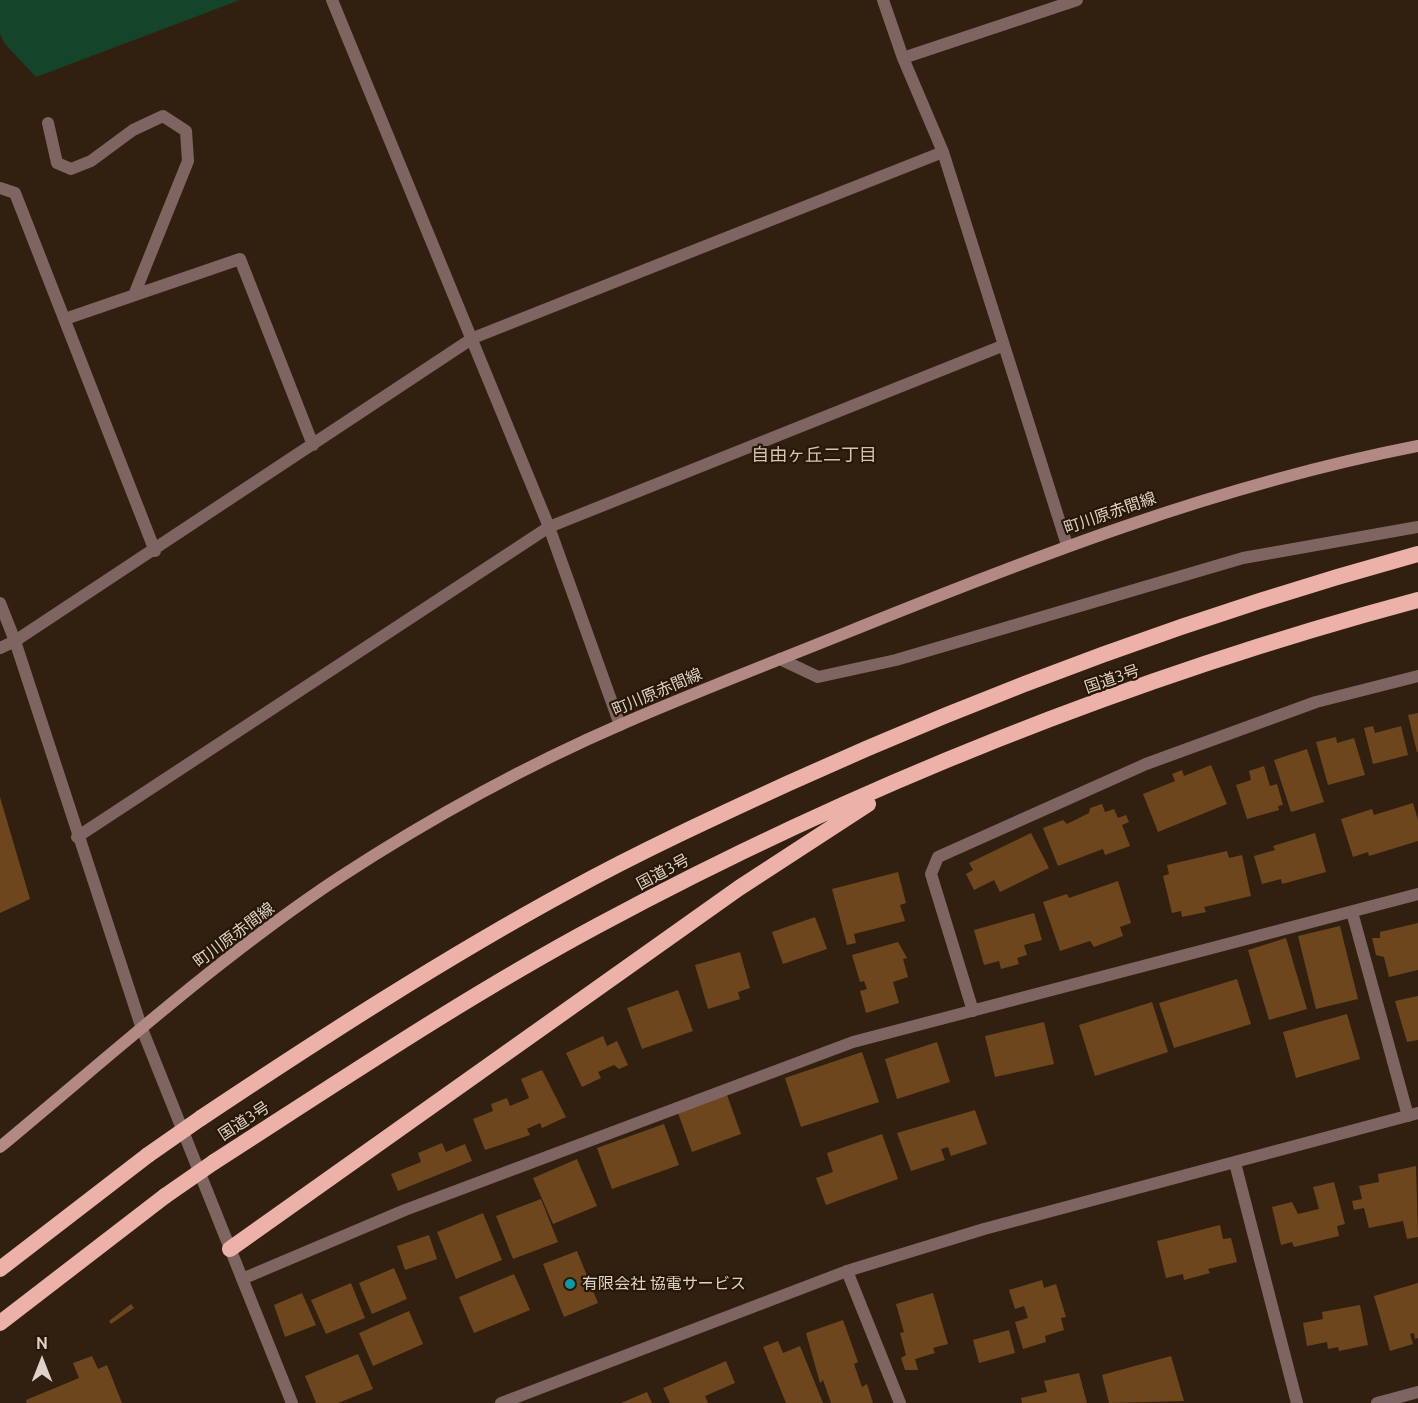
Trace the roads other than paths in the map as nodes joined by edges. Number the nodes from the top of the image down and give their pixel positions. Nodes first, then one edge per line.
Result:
1 (332, 0) edge
2 (883, 0) edge
3 (1077, 0) edge
4 (903, 58) junction
5 (48, 123) dead end
6 (943, 152) junction
7 (0, 188) edge
8 (135, 295) junction
9 (65, 319) junction
10 (473, 338) junction
11 (1002, 346) junction
12 (313, 445) junction
13 (1418, 446) edge
14 (549, 527) junction
15 (1418, 527) edge
16 (1067, 545) junction
17 (155, 551) junction
18 (1418, 555) edge
19 (1418, 600) edge
20 (0, 603) edge
21 (15, 641) junction
22 (0, 648) edge
23 (780, 659) junction
24 (1418, 676) edge
25 (620, 724) junction
26 (914, 775) junction
27 (77, 837) junction
28 (1418, 894) edge
29 (1352, 912) junction
30 (973, 1011) junction
31 (142, 1029) junction
32 (1413, 1115) edge
33 (0, 1147) edge
34 (1235, 1163) junction
35 (230, 1249) junction
36 (0, 1269) edge
37 (848, 1271) junction
38 (242, 1279) junction
39 (0, 1323) edge
40 (1418, 1392) edge
41 (292, 1403) edge
42 (501, 1403) edge
43 (900, 1403) edge
44 (1297, 1403) edge
45 (1377, 1403) edge

1 - 10 street
2 - 4 street
3 - 4 street
4 - 6 street
5 - 8 street
6 - 10 street
6 - 11 street
7 - 9 street
8 - 9 street
8 - 12 street
9 - 17 street
10 - 12 street
10 - 14 street
11 - 14 street
11 - 16 street
12 - 17 street
13 - 16 main road, 町川原赤間線
14 - 25 street
14 - 27 street
15 - 23 street
16 - 23 main road, 町川原赤間線
17 - 21 street
18 - 36 highway, 国道3号, bridge
19 - 26 highway, 国道3号
20 - 21 street
21 - 22 street
21 - 27 street
23 - 25 main road, 町川原赤間線
24 - 30 street
25 - 31 main road, 町川原赤間線
26 - 35 highway
26 - 39 highway, 国道3号, bridge
27 - 31 street
28 - 29 street
29 - 30 street
29 - 32 street
30 - 38 street
31 - 33 main road, 町川原赤間線
31 - 35 street
32 - 34 street
34 - 37 street
34 - 44 street
35 - 38 street
37 - 42 street
37 - 43 street
38 - 41 street
40 - 45 street

